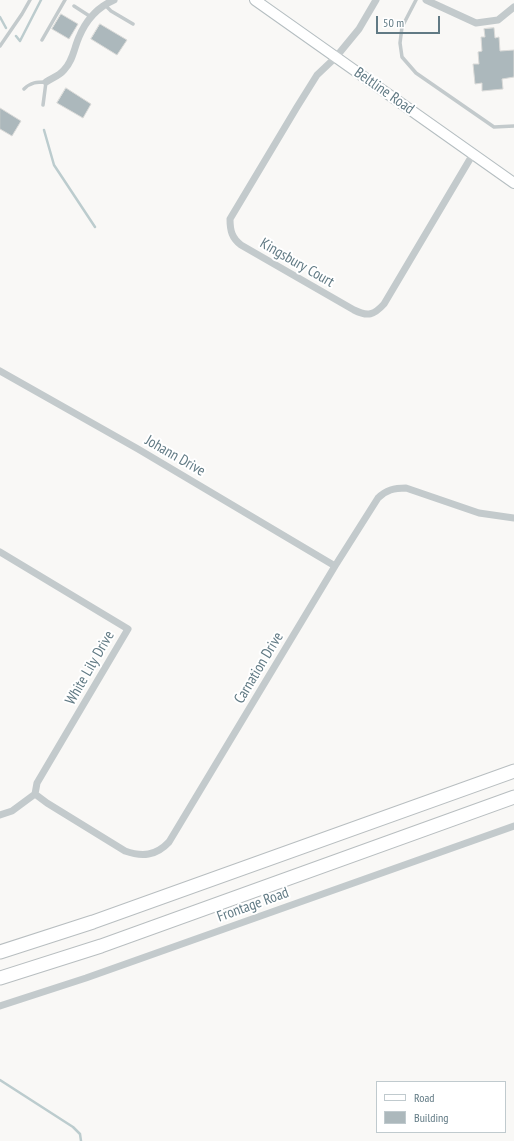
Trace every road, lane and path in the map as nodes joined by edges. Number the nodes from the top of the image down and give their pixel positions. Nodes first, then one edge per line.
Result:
1 (30, 0) edge
2 (65, 0) edge
3 (114, 0) edge
4 (255, 0) edge
5 (376, 0) edge
6 (416, 0) edge
7 (426, 0) edge
8 (104, 4) junction
9 (74, 6) dead end
10 (514, 7) edge
11 (91, 17) junction
12 (133, 24) dead end
13 (42, 40) dead end
14 (0, 46) edge
15 (336, 57) junction
16 (46, 82) junction
17 (24, 89) dead end
18 (43, 105) dead end
19 (514, 126) edge
20 (473, 154) junction
21 (514, 182) edge
22 (0, 371) edge
23 (514, 518) edge
24 (0, 552) edge
25 (335, 566) junction
26 (514, 771) edge
27 (35, 794) junction
28 (514, 797) edge
29 (0, 815) edge
30 (514, 826) edge
31 (0, 952) edge
32 (0, 978) edge
33 (0, 1006) edge

1 - 14 lane
2 - 13 lane
3 - 8 street
4 - 15 main road, Beltline Road
5 - 15 street, Kingsbury Court
6 - 19 lane
7 - 10 street
8 - 11 street
8 - 12 lane
9 - 11 lane
11 - 16 street
15 - 20 main road, Beltline Road
15 - 20 street, Kingsbury Court
16 - 17 lane
16 - 18 lane
20 - 21 main road, Beltline Road
22 - 25 street, Johann Drive
23 - 25 street, Carnation Drive
24 - 27 street, White Lily Drive
25 - 27 street, Carnation Drive
26 - 31 highway
27 - 29 street
28 - 32 highway
30 - 33 street, Frontage Road

